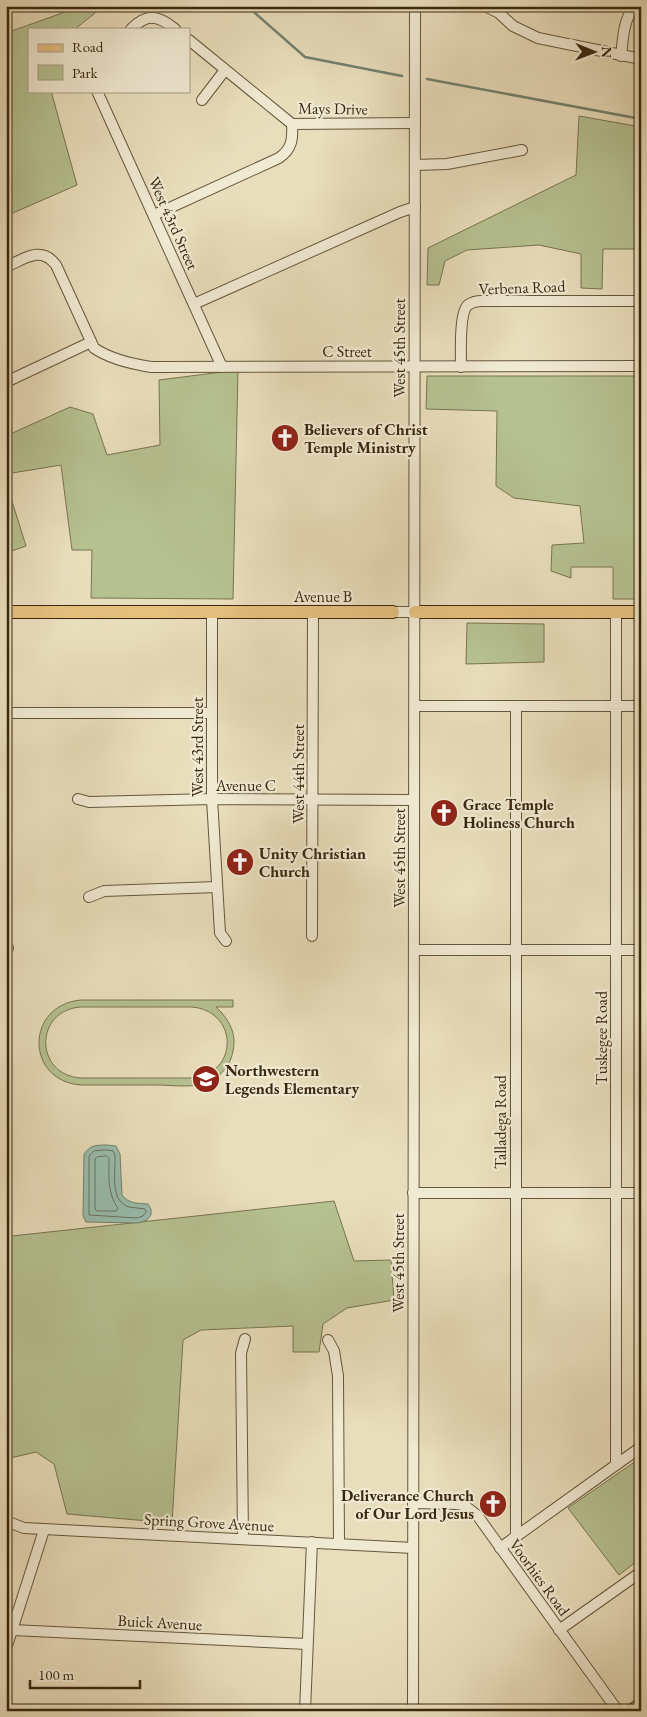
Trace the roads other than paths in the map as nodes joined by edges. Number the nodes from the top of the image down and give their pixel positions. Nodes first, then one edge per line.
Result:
1 (415, 6) edge
2 (484, 6) edge
3 (635, 6) edge
4 (501, 10) edge
5 (132, 28) edge
6 (174, 28) edge
7 (190, 41) edge
8 (620, 56) junction
9 (641, 59) edge
10 (225, 70) junction
11 (97, 92) edge
12 (202, 100) dead end
13 (415, 123) junction
14 (292, 124) junction
15 (522, 150) dead end
16 (415, 165) junction
17 (415, 208) junction
18 (154, 215) junction
19 (6, 267) edge
20 (641, 301) edge
21 (194, 304) junction
22 (91, 342) junction
23 (414, 366) junction
24 (641, 366) edge
25 (222, 367) junction
26 (461, 367) junction
27 (6, 382) edge
28 (6, 612) edge
29 (212, 612) junction
30 (312, 612) junction
31 (393, 612) joint
32 (415, 612) junction
33 (616, 612) junction
34 (641, 612) edge
35 (415, 706) junction
36 (516, 706) junction
37 (617, 706) junction
38 (641, 706) edge
39 (6, 713) edge
40 (212, 713) junction
41 (78, 799) dead end
42 (212, 799) junction
43 (313, 800) junction
44 (414, 800) junction
45 (217, 887) junction
46 (89, 897) dead end
47 (312, 936) dead end
48 (226, 941) dead end
49 (414, 950) junction
50 (516, 950) junction
51 (616, 950) junction
52 (641, 950) edge
53 (414, 1193) junction
54 (516, 1193) junction
55 (616, 1193) junction
56 (641, 1193) edge
57 (245, 1339) dead end
58 (328, 1340) dead end
59 (641, 1447) edge
60 (616, 1465) junction
61 (413, 1503) junction
62 (6, 1521) edge
63 (44, 1530) junction
64 (516, 1537) junction
65 (243, 1538) junction
66 (312, 1542) junction
67 (339, 1544) junction
68 (413, 1548) junction
69 (500, 1548) junction
70 (641, 1572) edge
71 (12, 1630) junction
72 (559, 1630) junction
73 (307, 1644) junction
74 (6, 1649) edge
75 (641, 1704) edge
76 (305, 1711) edge
77 (413, 1711) edge
78 (619, 1711) edge
79 (631, 1711) edge

1 - 13 street, West 45th Street
2 - 4 street
3 - 8 street
4 - 8 street
5 - 6 street
7 - 10 street, Mays Drive
8 - 9 street
10 - 12 street
10 - 14 street, Mays Drive
11 - 18 street, West 43rd Street
13 - 14 street, Mays Drive
13 - 16 street, West 45th Street
14 - 18 street
15 - 16 street
16 - 17 street, West 45th Street
17 - 21 street
17 - 23 street, West 45th Street
18 - 21 street, West 43rd Street
19 - 22 street
20 - 26 street, Verbena Road
21 - 25 street, West 43rd Street
22 - 25 street, C Street
22 - 27 street
23 - 25 street, C Street
23 - 26 street, C Street
23 - 32 street, West 45th Street
24 - 26 street, C Street
28 - 29 main road, Avenue B
29 - 30 main road, Avenue B
29 - 40 street, West 43rd Street
30 - 31 main road, Avenue B
30 - 43 street, West 44th Street
31 - 32 street, Avenue B
32 - 33 main road, Avenue B
32 - 35 street, West 45th Street
33 - 34 main road, Avenue B
33 - 37 street, Tuskegee Road
35 - 36 street
35 - 44 street, West 45th Street
36 - 37 street
36 - 50 street, Talladega Road
37 - 38 street
37 - 51 street, Tuskegee Road
39 - 40 street
40 - 42 street, West 43rd Street
41 - 42 street, Avenue C
42 - 43 street, Avenue C
42 - 45 street, West 43rd Street
43 - 44 street, Avenue C
43 - 47 street, West 44th Street
44 - 49 street, West 45th Street
45 - 46 street
45 - 48 street, West 43rd Street
49 - 50 street
49 - 53 street, West 45th Street
50 - 51 street
50 - 54 street, Talladega Road
51 - 52 street
51 - 55 street, Tuskegee Road
53 - 54 street
53 - 61 street, West 45th Street
54 - 55 street
54 - 64 street, Talladega Road
55 - 56 street
55 - 60 street, Tuskegee Road
57 - 65 street
58 - 67 street
59 - 60 street
60 - 64 street
61 - 68 street, West 45th Street
61 - 69 street, Voorhies Road
62 - 63 street, Spring Grove Avenue
63 - 65 street, Spring Grove Avenue
63 - 71 street
64 - 69 street
65 - 66 street, Spring Grove Avenue
66 - 67 street, Spring Grove Avenue
66 - 73 street
67 - 68 street, Spring Grove Avenue
68 - 77 street, West 45th Street
69 - 72 street, Voorhies Road
70 - 72 street
71 - 73 street, Buick Avenue
71 - 74 street
72 - 78 street, Voorhies Road
73 - 76 street
75 - 79 main road

